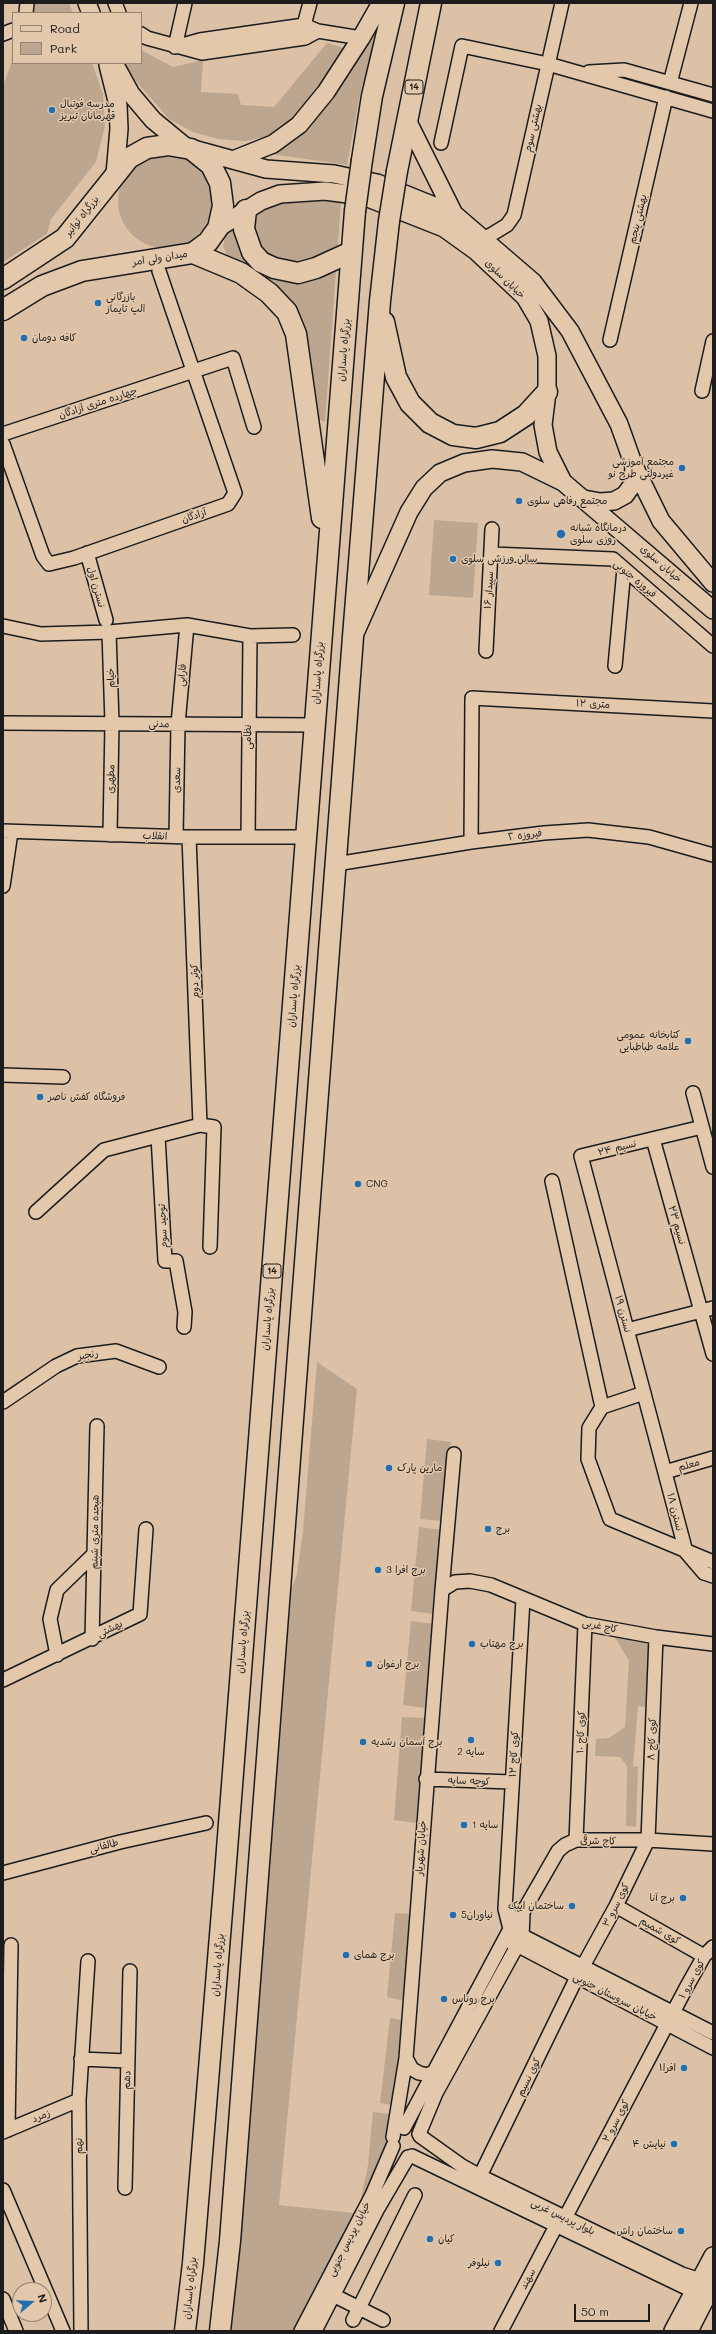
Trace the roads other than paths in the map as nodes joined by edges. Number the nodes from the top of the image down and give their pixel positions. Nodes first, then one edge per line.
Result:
1 (185, 3) edge
2 (310, 3) edge
3 (381, 3) edge
4 (394, 3) edge
5 (431, 3) edge
6 (562, 3) edge
7 (691, 3) edge
8 (304, 25) junction
9 (318, 31) junction
10 (142, 35) edge
11 (361, 38) junction
12 (174, 47) junction
13 (108, 64) edge
14 (115, 64) edge
15 (548, 64) junction
16 (577, 72) junction
17 (670, 83) junction
18 (713, 95) edge
19 (666, 97) junction
20 (713, 111) edge
21 (407, 120) junction
22 (441, 143) dead end
23 (189, 148) junction
24 (233, 160) junction
25 (115, 174) junction
26 (246, 210) junction
27 (454, 214) junction
28 (218, 228) junction
29 (484, 240) junction
30 (351, 252) junction
31 (193, 253) junction
32 (31, 261) junction
33 (159, 271) dead end
34 (3, 279) edge
35 (42, 286) junction
36 (380, 301) junction
37 (3, 310) edge
38 (610, 340) dead end
39 (713, 341) edge
40 (193, 371) junction
41 (702, 391) dead end
42 (547, 392) junction
43 (254, 427) dead end
44 (3, 434) edge
45 (3, 444) edge
46 (634, 466) junction
47 (563, 482) junction
48 (584, 499) junction
49 (492, 529) dead end
50 (87, 553) junction
51 (492, 554) junction
52 (327, 555) junction
53 (624, 569) junction
54 (713, 583) edge
55 (713, 610) edge
56 (3, 626) edge
57 (107, 626) junction
58 (187, 626) junction
59 (293, 635) dead end
60 (250, 636) junction
61 (353, 637) junction
62 (713, 646) edge
63 (486, 651) dead end
64 (615, 666) dead end
65 (713, 711) edge
66 (3, 723) edge
67 (112, 724) junction
68 (178, 724) junction
69 (248, 724) junction
70 (314, 725) junction
71 (7, 831) edge
72 (110, 835) junction
73 (176, 837) junction
74 (189, 837) junction
75 (248, 837) junction
76 (306, 837) junction
77 (471, 842) junction
78 (713, 855) edge
79 (336, 864) junction
80 (3, 886) edge
81 (3, 1075) edge
82 (63, 1077) dead end
83 (693, 1092) dead end
84 (200, 1125) junction
85 (702, 1127) junction
86 (158, 1136) junction
87 (653, 1139) junction
88 (581, 1156) joint
89 (713, 1167) edge
90 (552, 1181) dead end
91 (36, 1212) dead end
92 (210, 1247) dead end
93 (707, 1310) edge
94 (184, 1327) dead end
95 (627, 1330) junction
96 (713, 1354) edge
97 (159, 1367) dead end
98 (644, 1393) junction
99 (3, 1402) edge
100 (602, 1407) junction
101 (97, 1426) dead end
102 (454, 1454) dead end
103 (713, 1458) edge
104 (665, 1472) junction
105 (146, 1529) dead end
106 (686, 1552) junction
107 (94, 1554) junction
108 (713, 1562) edge
109 (713, 1576) edge
110 (442, 1590) junction
111 (523, 1599) junction
112 (585, 1624) junction
113 (656, 1637) junction
114 (92, 1639) junction
115 (713, 1644) edge
116 (57, 1655) junction
117 (3, 1680) edge
118 (426, 1779) junction
119 (512, 1782) junction
120 (206, 1823) dead end
121 (576, 1840) junction
122 (648, 1840) junction
123 (713, 1844) edge
124 (3, 1873) edge
125 (616, 1906) junction
126 (505, 1909) junction
127 (523, 1913) junction
128 (508, 1934) junction
129 (520, 1941) junction
130 (11, 1945) dead end
131 (708, 1952) edge
132 (88, 1961) dead end
133 (130, 1971) dead end
134 (579, 1973) junction
135 (670, 2018) junction
136 (713, 2033) edge
137 (713, 2048) edge
138 (406, 2058) junction
139 (82, 2059) junction
140 (127, 2061) junction
141 (435, 2071) junction
142 (79, 2100) junction
143 (404, 2128) junction
144 (6, 2131) edge
145 (420, 2135) junction
146 (393, 2142) junction
147 (410, 2156) junction
148 (480, 2176) junction
149 (125, 2188) dead end
150 (3, 2190) edge
151 (415, 2195) dead end
152 (560, 2222) junction
153 (713, 2256) edge
154 (705, 2288) edge
155 (328, 2293) junction
156 (3, 2299) edge
157 (356, 2314) junction
158 (382, 2320) dead end
159 (16, 2331) edge
160 (63, 2331) edge
161 (81, 2331) edge
162 (185, 2331) edge
163 (220, 2331) edge
164 (301, 2331) edge
165 (315, 2331) edge
166 (501, 2331) edge
167 (673, 2331) edge
168 (689, 2331) edge

1 - 12 street
2 - 8 street
3 - 11 main road
4 - 30 highway, بزرگراه پاسداران / 14, bridge
5 - 21 highway, 14
6 - 15 street, بهشتی سوم
7 - 17 street
8 - 9 street
8 - 12 street
9 - 11 street
9 - 12 street
10 - 12 street
11 - 24 main road
13 - 25 main road
14 - 23 main road
15 - 16 street
15 - 22 street
15 - 29 street, بهشتی سوم
16 - 17 street
16 - 19 street
17 - 18 street
19 - 20 street
19 - 38 street, بهشتی پنجم
21 - 27 main road
21 - 36 highway, 14, bridge
23 - 24 main road, خیابان سلوی
23 - 25 highway
23 - 28 highway, میدان ولى امر
24 - 27 main road, خیابان سلوی
25 - 32 highway, بزرگراه توانیر
26 - 28 main road, خیابان سلوی
26 - 30 highway
26 - 42 main road, خیابان سلوی
27 - 29 main road, خیابان سلوی
28 - 31 highway, میدان ولى امر
29 - 46 main road, خیابان سلوی
30 - 52 highway, بزرگراه پاسداران / 14
31 - 35 highway, میدان ولى امر
31 - 52 highway
32 - 34 highway, بزرگراه توانیر
32 - 35 highway
33 - 40 street, آزادگان
35 - 37 highway
36 - 42 highway
36 - 61 highway, 14
39 - 41 street
40 - 43 street, چهارده متری آزادگان
40 - 44 street, چهارده متری آزادگان
40 - 50 street, آزادگان
42 - 47 main road, خیابان سلوی
45 - 50 street, آزادگان
46 - 48 main road
46 - 54 main road, خیابان سلوی
47 - 48 main road, خیابان سلوی
47 - 61 main road
48 - 55 main road, خیابان سلوی
49 - 51 street, سپیدار ۱۶
50 - 57 street, نسترن اول
51 - 53 street, فیروزه جنوبی
51 - 63 street, سپیدار ۱۶
52 - 70 highway, بزرگراه پاسداران / 14
53 - 62 street, فیروزه جنوبی
53 - 64 street
56 - 57 street
57 - 58 street
57 - 67 street, خیام
58 - 60 street
58 - 68 street, فارابی
59 - 60 street
60 - 69 street, نظامی
61 - 79 highway, 14
65 - 77 street, ۱۲ متری
66 - 67 street, مدنی
67 - 68 street, مدنی
67 - 72 street, مطهری
68 - 69 street, مدنی
68 - 73 street, سعدی
69 - 70 street, مدنی
69 - 75 street, نظامی
70 - 76 highway, بزرگراه پاسداران / 14
71 - 72 street, انقلاب
71 - 80 street
72 - 73 street, انقلاب
73 - 74 street, انقلاب
74 - 75 street, انقلاب
74 - 84 street, کوثر دوم
75 - 76 street, انقلاب
76 - 162 highway, بزرگراه پاسداران / 14
77 - 78 street, فیروزه ٢
77 - 79 street, فیروزه ٢
79 - 163 highway, 14
81 - 82 street
83 - 85 street
84 - 86 street
84 - 92 street
85 - 87 street, نسیم ۲۴
85 - 89 street
86 - 91 street
86 - 94 street, توحید سوم
87 - 88 street, نسیم ۲۴
87 - 93 street, نسیم ۲۳
88 - 95 street, نسترن ۱۹
90 - 100 street
93 - 95 street
93 - 96 street, نسیم ۲۳
95 - 98 street, نسترن ۱۹
97 - 99 street, رنجبر
98 - 100 street
98 - 104 street, نسترن ۱۹
100 - 106 street
101 - 107 street, هیجده متری شبنم
102 - 110 street, خیابان شهریار
103 - 104 street, معلم
104 - 106 street, نسترن ۱۸
105 - 114 street, بهشتی
106 - 108 street
106 - 109 street
107 - 114 street, هیجده متری شبنم
107 - 116 street
110 - 111 street, کاج غربی
110 - 118 street, خیابان شهریار
111 - 112 street, کاج غربی
111 - 119 street, کوی کاج ۱۲
112 - 113 street, کاج غربی
112 - 121 street, کوی کاج ۱۰
113 - 115 street, کاج غربی
113 - 122 street, کوی کاج ۸
114 - 116 street, بهشتی
116 - 117 street, بهشتی
118 - 119 street, کوچه سایه
118 - 138 street, خیابان شهریار
119 - 126 street, کوی کاج ۱۲
120 - 124 street, طالقانی
121 - 122 street, کاج شرقی
121 - 127 street, کاج شرقی
122 - 123 street, کاج شرقی
122 - 125 street, کوی سرو ۳
125 - 131 street, کوی شمیم
125 - 134 street, کوی سرو ۳
126 - 127 street
126 - 128 street, کوی کاج ۱۲
127 - 129 street
128 - 129 street, خیابان سروستان جنوبی
128 - 141 street
129 - 134 street, خیابان سروستان جنوبی
129 - 145 street
130 - 144 street
131 - 135 street, کوی سرو ۱
132 - 139 street, نهم
133 - 140 street, دهم
134 - 135 street, خیابان سروستان جنوبی
134 - 148 street, کوی نسیم
135 - 136 street, خیابان سروستان جنوبی
135 - 137 street, خیابان سروستان جنوبی
135 - 152 street, کوی سرو ۲
138 - 141 street
138 - 146 street, خیابان شهریار
139 - 140 street
139 - 142 street, نهم
140 - 149 street, دهم
141 - 143 street
142 - 144 street, زمرد
142 - 161 street, نهم
143 - 145 street
143 - 146 street
145 - 147 street
145 - 148 street, بلوار پردیس غربی
146 - 147 street
146 - 155 street, خیابان پردیس جنوبی
147 - 152 street, بلوار پردیس غربی
147 - 155 street, خیابان پردیس جنوبی
148 - 152 street, بلوار پردیس غربی
150 - 160 street
151 - 157 street
152 - 154 street, بلوار پردیس غربی
152 - 166 street, سهند
153 - 154 main road
154 - 167 main road
154 - 168 main road
155 - 157 street
155 - 164 street, خیابان پردیس جنوبی
155 - 165 street, خیابان پردیس جنوبی
156 - 159 street
157 - 158 street

